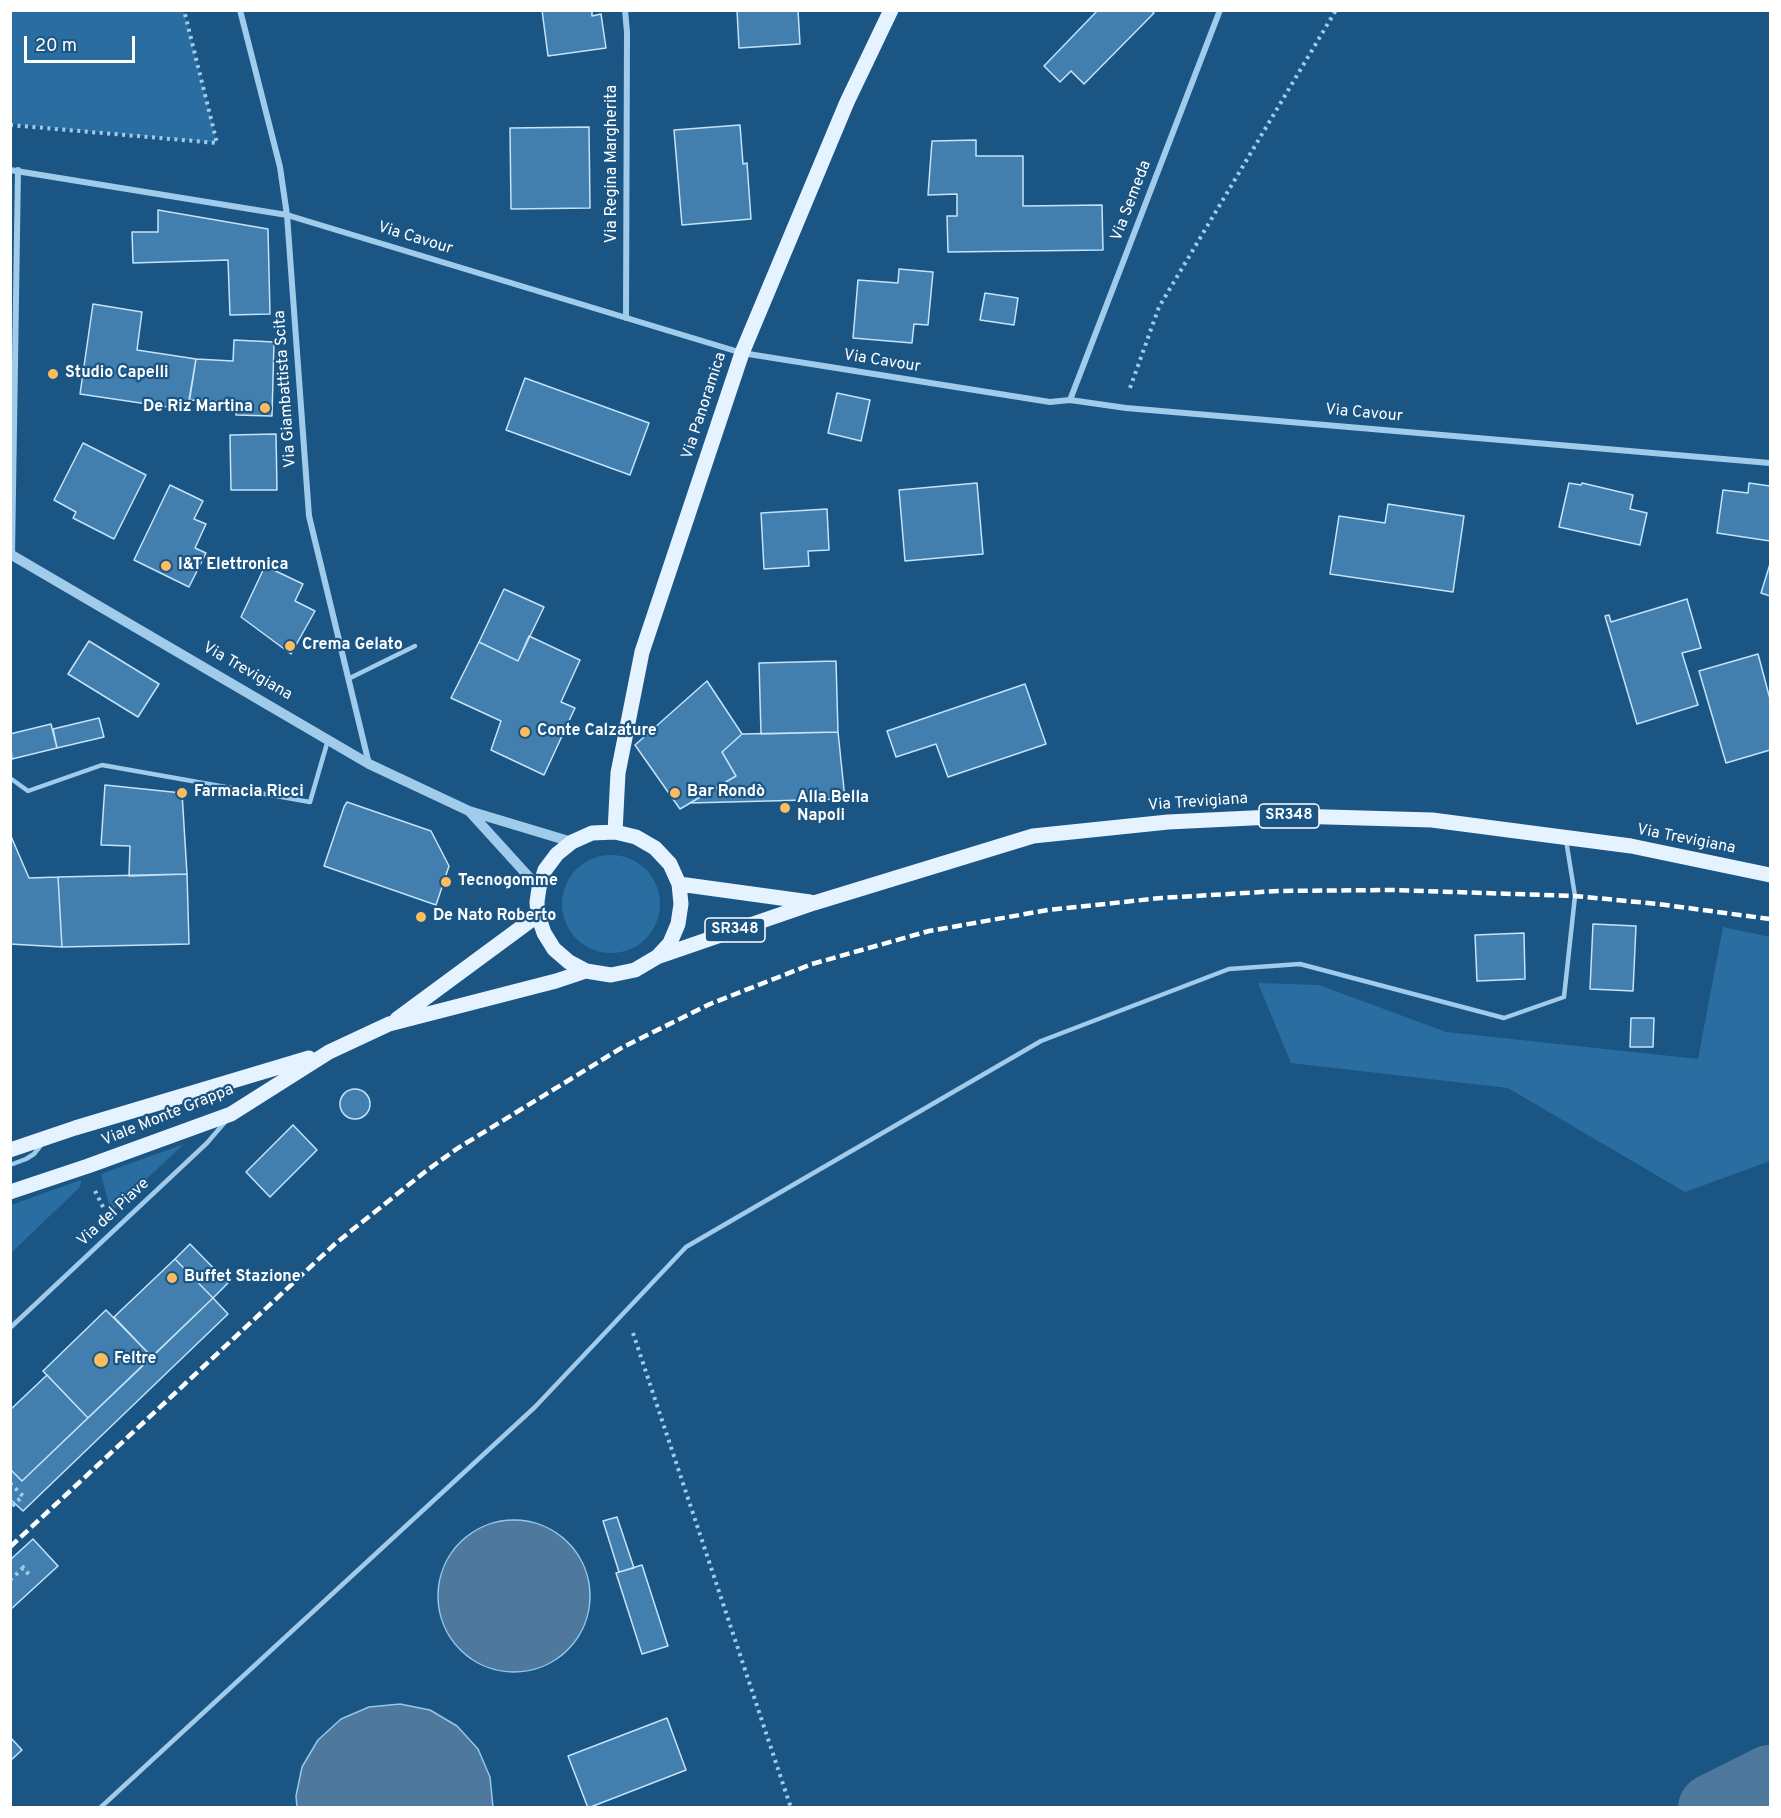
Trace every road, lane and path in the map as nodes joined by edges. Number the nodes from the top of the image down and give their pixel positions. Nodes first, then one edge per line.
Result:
1 (184, 10) edge
2 (240, 10) edge
3 (625, 10) edge
4 (891, 10) edge
5 (1220, 10) edge
6 (1336, 10) edge
7 (10, 125) edge
8 (10, 170) edge
9 (18, 170) junction
10 (287, 214) junction
11 (627, 318) junction
12 (742, 353) junction
13 (1070, 400) junction
14 (1126, 408) junction
15 (1770, 463) edge
16 (11, 555) edge
17 (415, 646) dead end
18 (348, 679) junction
19 (328, 740) junction
20 (369, 764) junction
21 (10, 778) edge
22 (469, 811) junction
23 (615, 832) junction
24 (1565, 838) junction
25 (572, 842) junction
26 (1770, 875) edge
27 (679, 884) junction
28 (539, 888) junction
29 (814, 903) junction
30 (538, 915) junction
31 (657, 957) junction
32 (586, 971) junction
33 (390, 1024) junction
34 (329, 1052) junction
35 (231, 1114) junction
36 (46, 1138) junction
37 (10, 1150) edge
38 (10, 1165) edge
39 (10, 1192) edge
40 (626, 1311) junction
41 (10, 1328) edge
42 (10, 1483) edge
43 (10, 1508) edge
44 (30, 1576) dead end
45 (10, 1580) edge
46 (100, 1808) edge
47 (791, 1808) edge

1 - 7 path
2 - 10 street, Via Giambattista Scita
3 - 11 street, Via Regina Margherita
4 - 12 main road, Via Panoramica
5 - 13 street, Via Semeda
6 - 14 path
8 - 9 street, Via Cavour
9 - 10 street, Via Cavour
9 - 16 street
10 - 11 street, Via Cavour
10 - 18 street, Via Giambattista Scita
11 - 12 street, Via Cavour
12 - 13 street, Via Cavour
12 - 23 main road, Via Panoramica
13 - 14 street, Via Cavour
14 - 15 street, Via Cavour
16 - 19 street, Via Trevigiana
17 - 18 lane
18 - 20 street, Via Giambattista Scita
19 - 20 street, Via Trevigiana
19 - 21 lane
20 - 22 street, Via Trevigiana
22 - 25 street, Via Trevigiana
22 - 28 street, Via Trevigiana
23 - 25 main road, Via Trevigiana
23 - 27 main road, Via Trevigiana
24 - 26 main road, Via Trevigiana / SR348
24 - 29 main road, Via Trevigiana / SR348
24 - 40 lane
25 - 28 main road, Via Trevigiana
27 - 29 main road, Via Trevigiana / SR348
27 - 31 main road, Via Trevigiana
28 - 30 main road, Via Trevigiana
29 - 31 main road, Via Trevigiana / SR348
30 - 32 main road, Via Trevigiana
30 - 33 main road, Viale Monte Grappa
31 - 32 main road, Via Trevigiana
32 - 33 main road, Viale Monte Grappa
33 - 34 main road, Viale Monte Grappa
34 - 35 main road, Viale Monte Grappa
34 - 36 main road, Viale Monte Grappa
35 - 39 main road, Viale Monte Grappa
35 - 41 lane, Via del Piave
36 - 37 main road, Viale Monte Grappa
36 - 38 lane
40 - 46 lane
40 - 47 path
42 - 43 path
44 - 45 path

